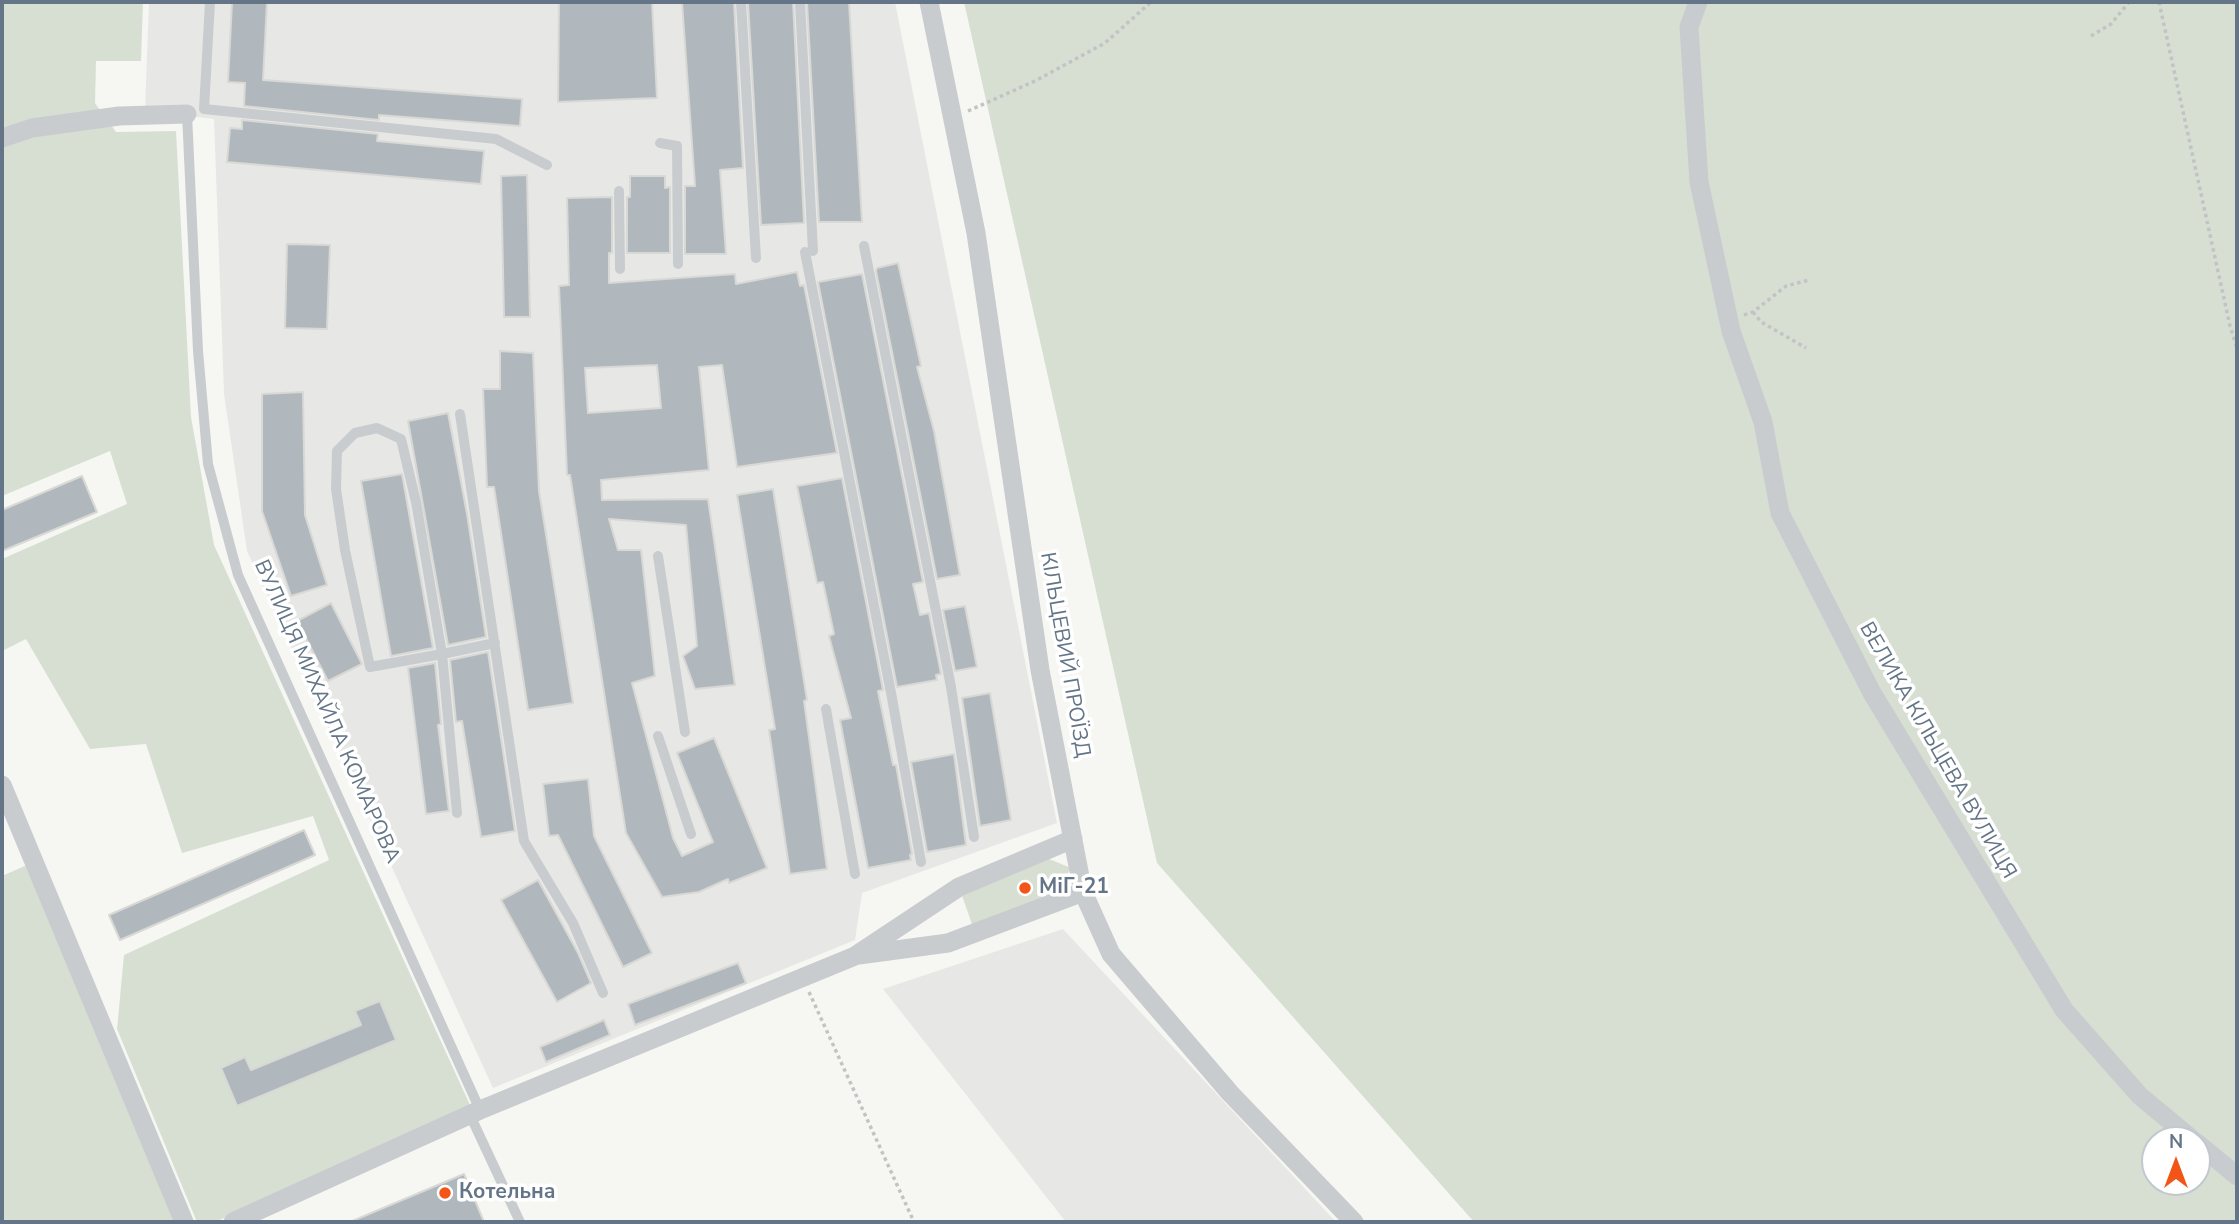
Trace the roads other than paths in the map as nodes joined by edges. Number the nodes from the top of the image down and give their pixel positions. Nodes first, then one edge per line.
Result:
1 (210, 2) edge
2 (741, 2) edge
3 (800, 2) edge
4 (929, 2) edge
5 (1698, 2) edge
6 (187, 114) joint
7 (2, 138) edge
8 (660, 144) dead end
9 (547, 165) dead end
10 (619, 191) dead end
11 (864, 246) dead end
12 (756, 258) dead end
13 (678, 264) dead end
14 (620, 269) dead end
15 (460, 414) dead end
16 (658, 556) dead end
17 (495, 643) junction
18 (442, 654) junction
19 (827, 709) dead end
20 (685, 732) dead end
21 (658, 736) dead end
22 (2, 785) edge
23 (457, 813) dead end
24 (691, 834) dead end
25 (974, 837) dead end
26 (1073, 839) junction
27 (921, 862) dead end
28 (855, 874) dead end
29 (1083, 891) junction
30 (855, 956) junction
31 (603, 993) dead end
32 (475, 1112) junction
33 (2176, 1126) edge
34 (2211, 1155) edge
35 (2237, 1176) edge
36 (184, 1222) edge
37 (233, 1222) edge
38 (520, 1222) edge
39 (1354, 1222) edge

1 - 9 lane
2 - 12 lane
3 - 27 lane
4 - 26 street, КІЛЬЦЕВИЙ ПРОЇЗД
5 - 33 street, ВЕЛИКА КІЛЬЦЕВА ВУЛИЦЯ
6 - 7 street, ВУЛИЦЯ МИХАЙЛА КОМАРОВА
6 - 32 lane, ВУЛИЦЯ МИХАЙЛА КОМАРОВА
8 - 13 lane
10 - 14 lane
11 - 25 lane
15 - 17 lane
16 - 20 lane
17 - 18 lane
17 - 31 lane
18 - 18 lane
18 - 23 lane
19 - 28 lane
21 - 24 lane
22 - 36 street
26 - 29 street, КІЛЬЦЕВИЙ ПРОЇЗД
26 - 30 street
29 - 30 street
29 - 39 street, КІЛЬЦЕВИЙ ПРОЇЗД
30 - 32 street
32 - 37 street
32 - 38 lane, ВУЛИЦЯ МИХАЙЛА КОМАРОВА
34 - 35 street, ВЕЛИКА КІЛЬЦЕВА ВУЛИЦЯ

